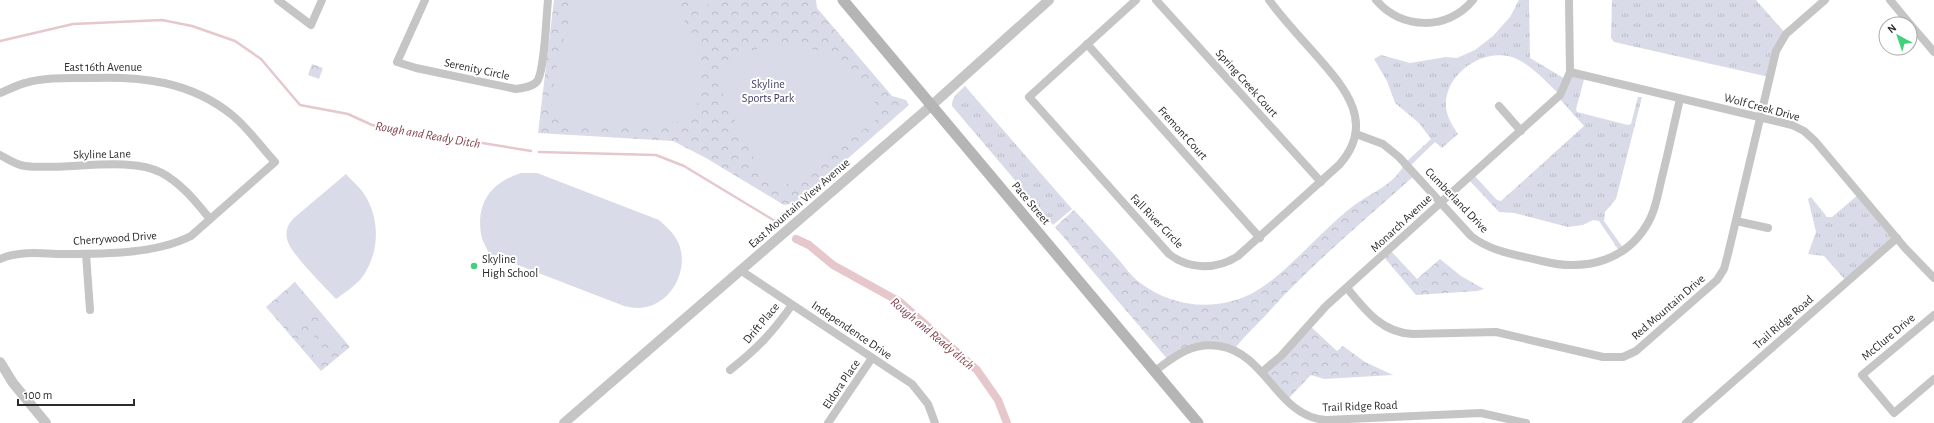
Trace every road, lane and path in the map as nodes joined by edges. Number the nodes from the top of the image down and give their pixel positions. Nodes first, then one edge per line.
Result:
1 (278, 0) edge
2 (322, 0) edge
3 (425, 0) edge
4 (548, 0) edge
5 (843, 0) edge
6 (1049, 0) edge
7 (1136, 0) edge
8 (1156, 0) edge
9 (1269, 0) edge
10 (1376, 0) edge
11 (1474, 0) edge
12 (1569, 0) edge
13 (1825, 0) edge
14 (1890, 0) edge
15 (1903, 16) edge
16 (1918, 33) edge
17 (1088, 44) junction
18 (1934, 52) edge
19 (1570, 72) junction
20 (0, 93) edge
21 (1680, 99) junction
22 (932, 105) junction
23 (1499, 106) dead end
24 (1760, 118) junction
25 (1521, 131) junction
26 (1356, 134) junction
27 (0, 155) edge
28 (275, 162) joint
29 (1321, 182) junction
30 (1440, 203) junction
31 (210, 219) junction
32 (1736, 221) junction
33 (1768, 228) dead end
34 (1260, 238) junction
35 (1897, 238) junction
36 (86, 254) junction
37 (0, 258) edge
38 (740, 270) junction
39 (1934, 278) edge
40 (1347, 288) junction
41 (792, 305) junction
42 (90, 310) dead end
43 (1934, 315) edge
44 (872, 358) junction
45 (0, 362) edge
46 (730, 370) dead end
47 (1156, 371) junction
48 (1262, 372) junction
49 (1934, 379) edge
50 (46, 423) edge
51 (564, 423) edge
52 (828, 423) edge
53 (935, 423) edge
54 (1198, 423) edge
55 (1526, 423) edge
56 (1686, 423) edge

1 - 2 street
3 - 4 street, Serenity Circle
5 - 22 main road, Pace Street
6 - 22 street, East Mountain View Avenue
7 - 17 street, Fall River Circle
8 - 29 street, Spring Creek Court
9 - 26 street, Fall River Circle
10 - 11 street
12 - 19 street
13 - 24 street, Red Mountain Drive
14 - 15 street
16 - 18 street
17 - 34 street, Fremont Court
17 - 34 street, Fall River Circle
19 - 21 street, Wolf Creek Drive
19 - 25 street, Monarch Avenue
20 - 28 street, East 16th Avenue
21 - 24 street, Wolf Creek Drive
21 - 30 street, Cumberland Drive
22 - 38 street, East Mountain View Avenue
22 - 47 main road, Pace Street
23 - 25 street
24 - 32 street, Red Mountain Drive
24 - 35 street, Wolf Creek Drive
25 - 30 street, Monarch Avenue
26 - 29 street, Fall River Circle
26 - 30 street, Cumberland Drive
27 - 31 street, Skyline Lane
28 - 31 street, Cherrywood Drive
29 - 34 street, Fall River Circle
30 - 40 street, Monarch Avenue
31 - 36 street, Cherrywood Drive
32 - 33 street
32 - 40 street, Red Mountain Drive
35 - 39 street, Wolf Creek Drive
35 - 56 street, Trail Ridge Road
36 - 37 street, Cherrywood Drive
36 - 42 street
38 - 41 street, Independence Drive
38 - 51 street, East Mountain View Avenue
40 - 48 street, Monarch Avenue
41 - 44 street, Independence Drive
41 - 46 street, Drift Place
43 - 49 street, McClure Drive
44 - 52 street, Eldora Place
44 - 53 street, Independence Drive
45 - 50 street
47 - 48 street, Trail Ridge Road
47 - 54 main road, Pace Street
48 - 55 street, Trail Ridge Road

